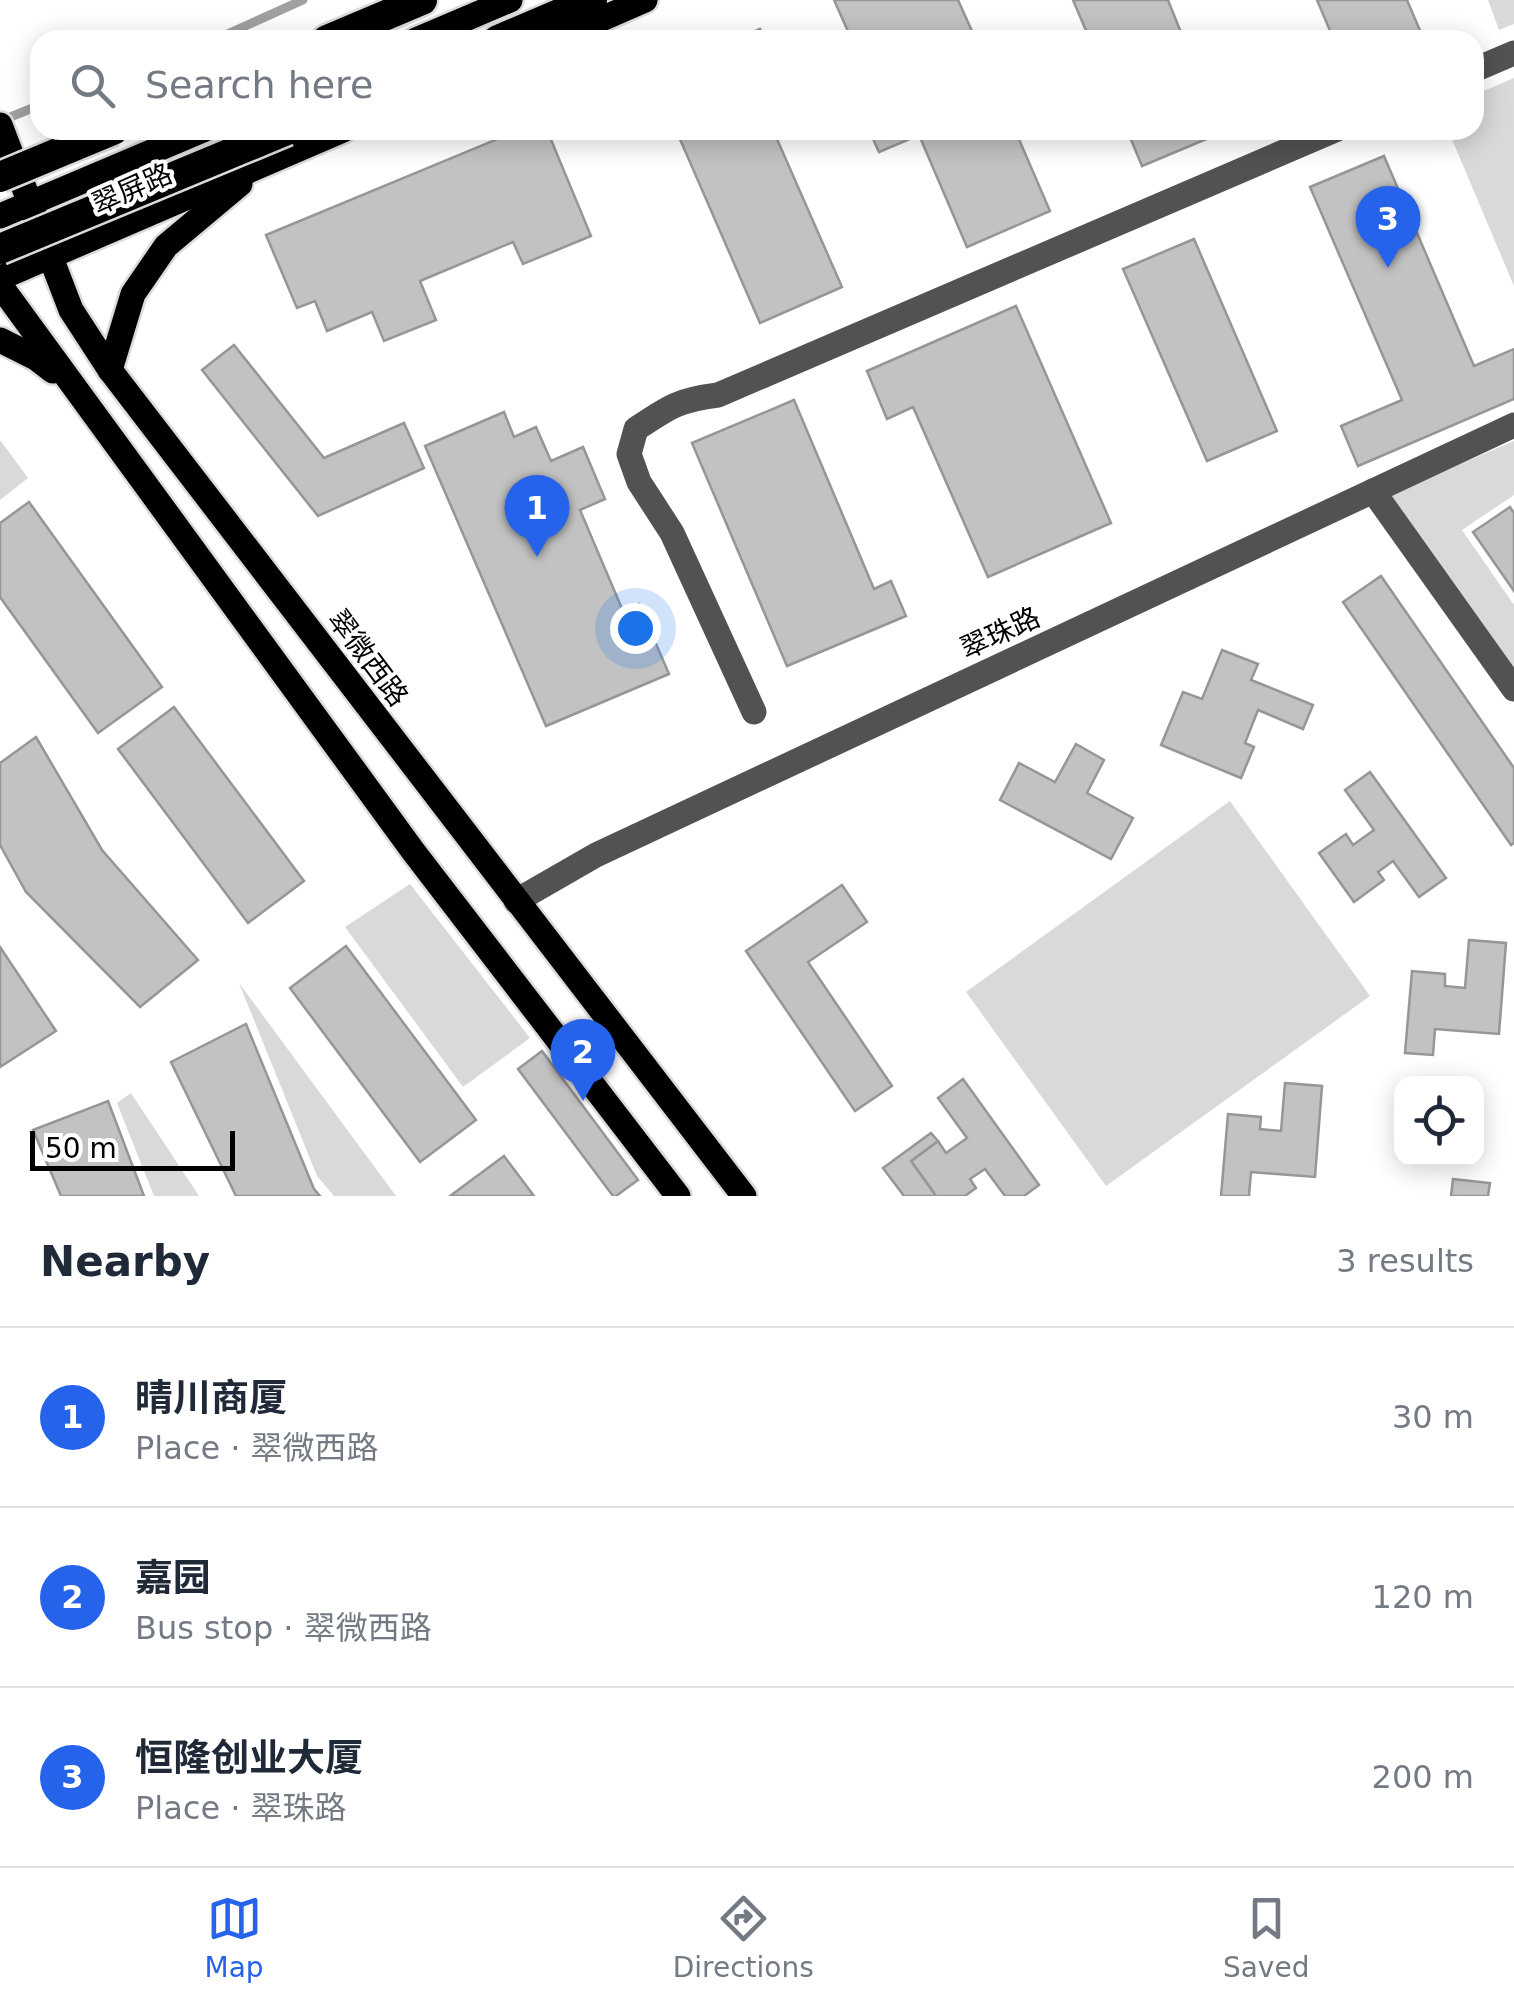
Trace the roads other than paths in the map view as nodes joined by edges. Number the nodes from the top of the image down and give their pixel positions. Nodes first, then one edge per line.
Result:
1 (422, 0) edge
2 (510, 0) edge
3 (592, 0) edge
4 (645, 0) edge
5 (351, 30) edge
6 (440, 30) edge
7 (522, 30) edge
8 (576, 30) edge
9 (1514, 53) edge
10 (1484, 66) edge
11 (3, 132) edge
12 (89, 140) edge
13 (179, 140) edge
14 (262, 140) edge
15 (319, 140) edge
16 (1312, 140) edge
17 (263, 164) junction
18 (0, 178) edge
19 (30, 203) junction
20 (0, 216) edge
21 (0, 249) edge
22 (52, 257) junction
23 (0, 278) edge
24 (0, 285) edge
25 (0, 340) edge
26 (110, 370) junction
27 (79, 395) junction
28 (1514, 425) edge
29 (1373, 491) junction
30 (1514, 689) edge
31 (754, 712) dead end
32 (516, 901) junction
33 (678, 1196) edge
34 (744, 1196) edge

1 - 5 highway
2 - 6 main road
3 - 7 highway
4 - 8 main road
9 - 10 street
11 - 19 main road, 翠微西路
12 - 18 highway, bridge
13 - 19 main road, 翠屏路
14 - 21 highway, bridge
15 - 17 main road, 翠屏路
16 - 31 street
17 - 22 main road, 翠屏路
17 - 26 main road
19 - 20 main road, 翠屏路
19 - 22 main road, 翠微西路
22 - 23 main road, 翠屏路
22 - 26 main road, 翠微西路
24 - 27 main road
25 - 27 main road
26 - 32 main road, 翠微西路
27 - 33 main road
28 - 29 street, 翠珠路
29 - 30 street
29 - 32 street, 翠珠路
32 - 34 main road, 翠微西路

